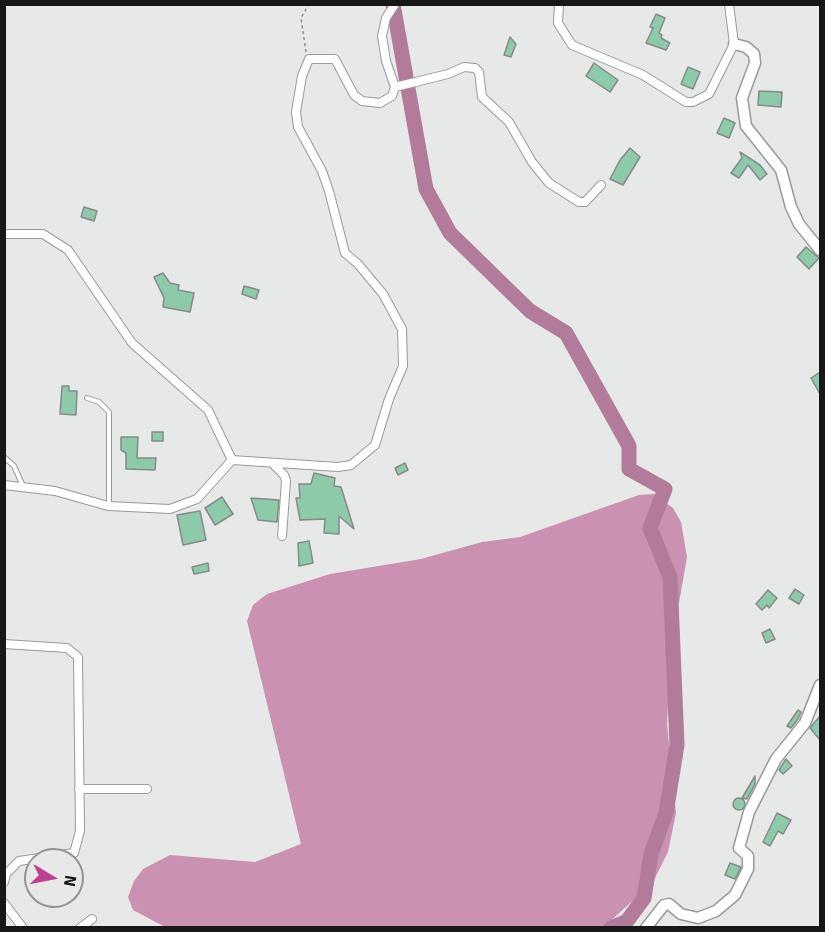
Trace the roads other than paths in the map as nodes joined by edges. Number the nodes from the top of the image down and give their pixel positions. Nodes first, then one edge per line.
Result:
1 (395, 4) edge
2 (559, 4) edge
3 (729, 4) edge
4 (734, 44) junction
5 (395, 87) junction
6 (601, 185) dead end
7 (4, 234) edge
8 (820, 250) edge
9 (87, 398) dead end
10 (4, 457) edge
11 (232, 460) junction
12 (272, 463) junction
13 (4, 485) edge
14 (24, 487) junction
15 (108, 506) junction
16 (282, 536) dead end
17 (4, 645) edge
18 (820, 686) edge
19 (79, 789) junction
20 (147, 789) dead end
21 (4, 882) edge
22 (4, 903) edge
23 (92, 919) dead end
24 (22, 927) edge
25 (80, 927) edge
26 (646, 927) edge

1 - 5 street
2 - 4 street
3 - 4 street
4 - 8 street
5 - 6 street
5 - 12 street
7 - 11 street
9 - 15 lane
10 - 14 lane
11 - 12 street
11 - 15 street
12 - 16 street
13 - 14 street
14 - 15 street
17 - 19 street
18 - 26 street
19 - 20 street
19 - 21 street
22 - 24 street
23 - 25 street

